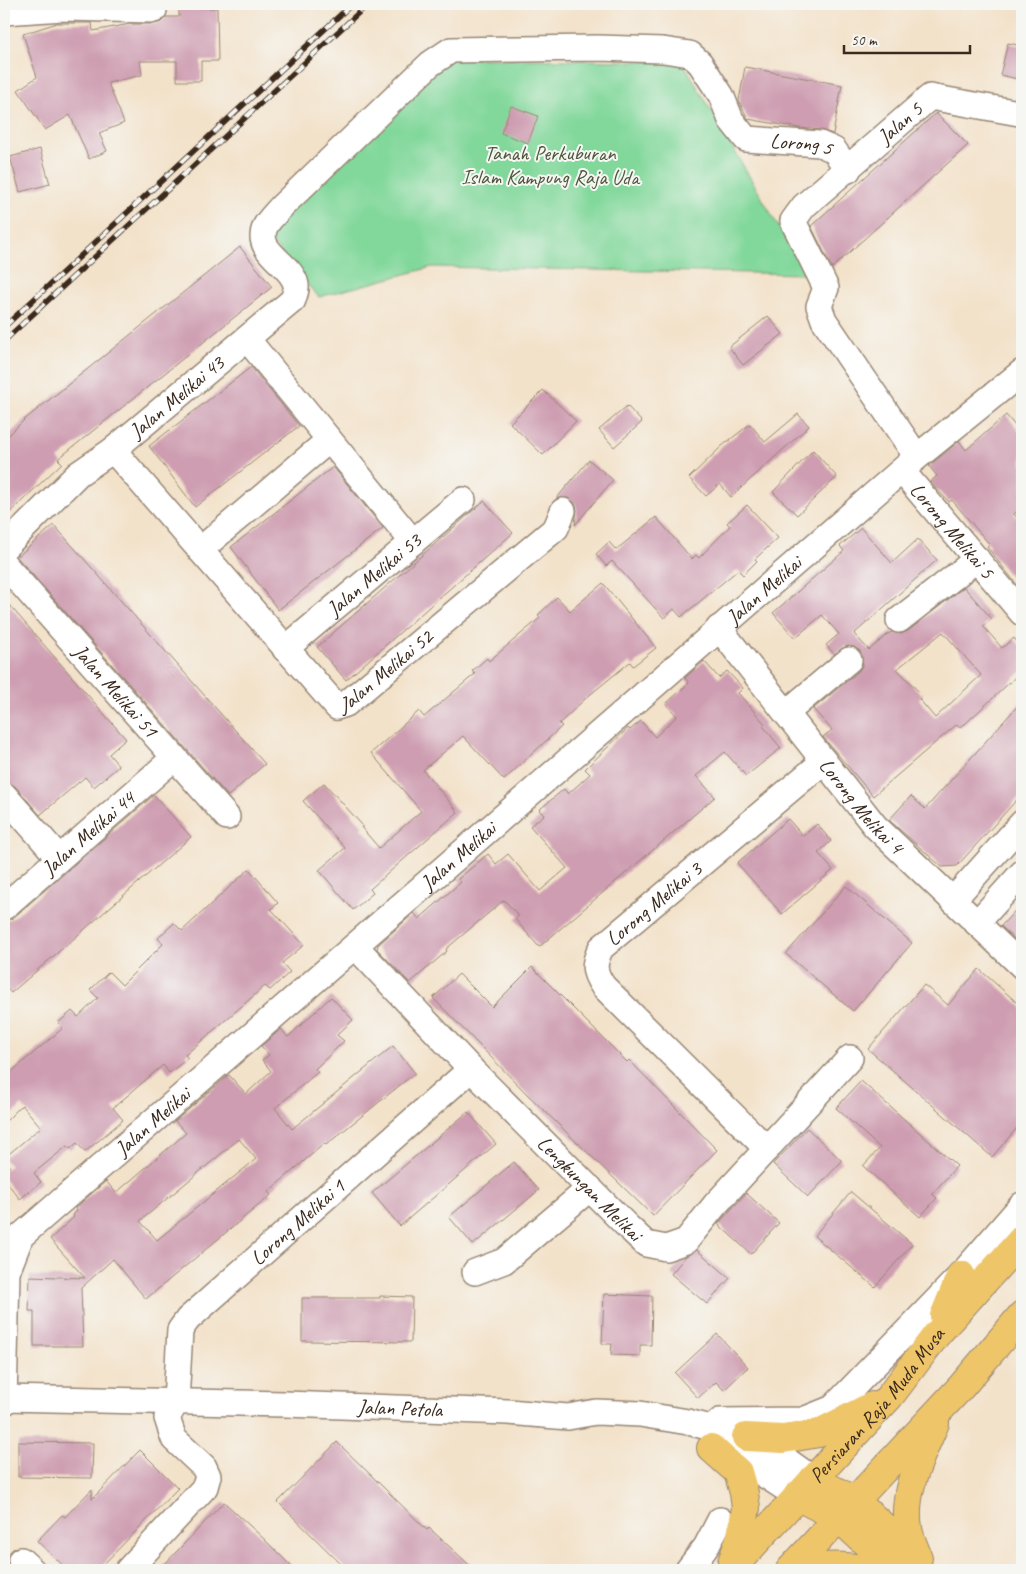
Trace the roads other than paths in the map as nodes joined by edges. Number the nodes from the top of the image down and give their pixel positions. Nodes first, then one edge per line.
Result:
1 (154, 10) dead end
2 (4, 12) edge
3 (1020, 113) dead end
4 (848, 170) junction
5 (263, 234) joint
6 (247, 339) junction
7 (1022, 372) edge
8 (329, 440) junction
9 (113, 450) junction
10 (910, 464) junction
11 (462, 500) dead end
12 (563, 511) dead end
13 (413, 542) junction
14 (4, 548) edge
15 (200, 550) junction
16 (977, 559) junction
17 (4, 564) edge
18 (1022, 613) edge
19 (899, 620) dead end
20 (719, 628) junction
21 (285, 649) junction
22 (849, 660) dead end
23 (786, 713) junction
24 (174, 758) junction
25 (824, 761) junction
26 (4, 795) edge
27 (227, 816) dead end
28 (1022, 824) edge
29 (59, 858) junction
30 (1022, 873) edge
31 (953, 900) junction
32 (4, 906) edge
33 (977, 922) junction
34 (356, 947) junction
35 (1022, 966) edge
36 (850, 1058) dead end
37 (471, 1069) junction
38 (767, 1149) junction
39 (590, 1188) junction
40 (1022, 1204) edge
41 (1022, 1239) edge
42 (476, 1272) dead end
43 (961, 1276) junction
44 (1022, 1315) edge
45 (937, 1334) junction
46 (890, 1396) junction
47 (4, 1400) edge
48 (176, 1402) junction
49 (943, 1406) junction
50 (568, 1416) junction
51 (688, 1422) junction
52 (746, 1437) junction
53 (710, 1448) junction
54 (805, 1488) junction
55 (847, 1509) junction
56 (720, 1520) dead end
57 (913, 1566) edge
58 (128, 1570) edge
59 (688, 1570) edge
60 (729, 1570) edge
61 (790, 1570) edge
62 (797, 1570) edge
63 (867, 1570) edge

1 - 2 street
3 - 4 street, Jalan 5
4 - 5 street, Lorong 5
4 - 10 street, Lorong Melikai 5
5 - 6 street, Jalan Melikai 43
6 - 8 street
6 - 9 street, Jalan Melikai 43
7 - 10 street, Jalan Melikai
8 - 13 street
8 - 15 street
9 - 14 street, Jalan Melikai 43
9 - 15 street, Jalan Melikai 52
10 - 16 street, Lorong Melikai 5
10 - 20 street, Jalan Melikai
11 - 13 street, Jalan Melikai 53
12 - 21 street, Jalan Melikai 52
13 - 21 street, Jalan Melikai 53
15 - 21 street, Jalan Melikai 52
16 - 18 street, Lorong Melikai 5
16 - 19 street
17 - 24 street, Jalan Melikai 51
20 - 23 street, Lorong Melikai 4
20 - 34 street, Jalan Melikai
22 - 23 street
23 - 25 street, Lorong Melikai 4
24 - 27 street, Jalan Melikai 51
24 - 29 street, Jalan Melikai 44
25 - 31 street, Lorong Melikai 4
25 - 38 street, Lorong Melikai 3
26 - 29 street
28 - 31 street
29 - 32 street, Jalan Melikai 44
30 - 33 street
31 - 33 street, Lorong Melikai 4
33 - 35 street, Lorong Melikai 4
34 - 37 street, Lengkungan Melikai
34 - 47 street, Jalan Melikai
36 - 38 street, Lengkungan Melikai
37 - 39 street, Lengkungan Melikai
37 - 48 street, Lorong Melikai 1
38 - 39 street, Lengkungan Melikai
39 - 42 street
40 - 43 street
41 - 45 main road, Persiaran Raja Muda Musa
43 - 45 main road
43 - 51 street
44 - 49 main road
45 - 46 main road, Persiaran Raja Muda Musa
46 - 52 main road
46 - 54 main road, Persiaran Raja Muda Musa
47 - 48 street, Jalan Petola
48 - 50 street, Jalan Petola
48 - 58 street, Lorong Melikai 1
49 - 55 main road
49 - 57 main road
50 - 51 street, Jalan Petola
50 - 53 street
51 - 52 street, Jalan Petola
52 - 54 street, Jalan Petola
53 - 54 street
53 - 60 main road
54 - 55 main road
54 - 60 main road, Persiaran Raja Muda Musa
55 - 57 main road
55 - 61 main road
56 - 59 street
62 - 63 main road

